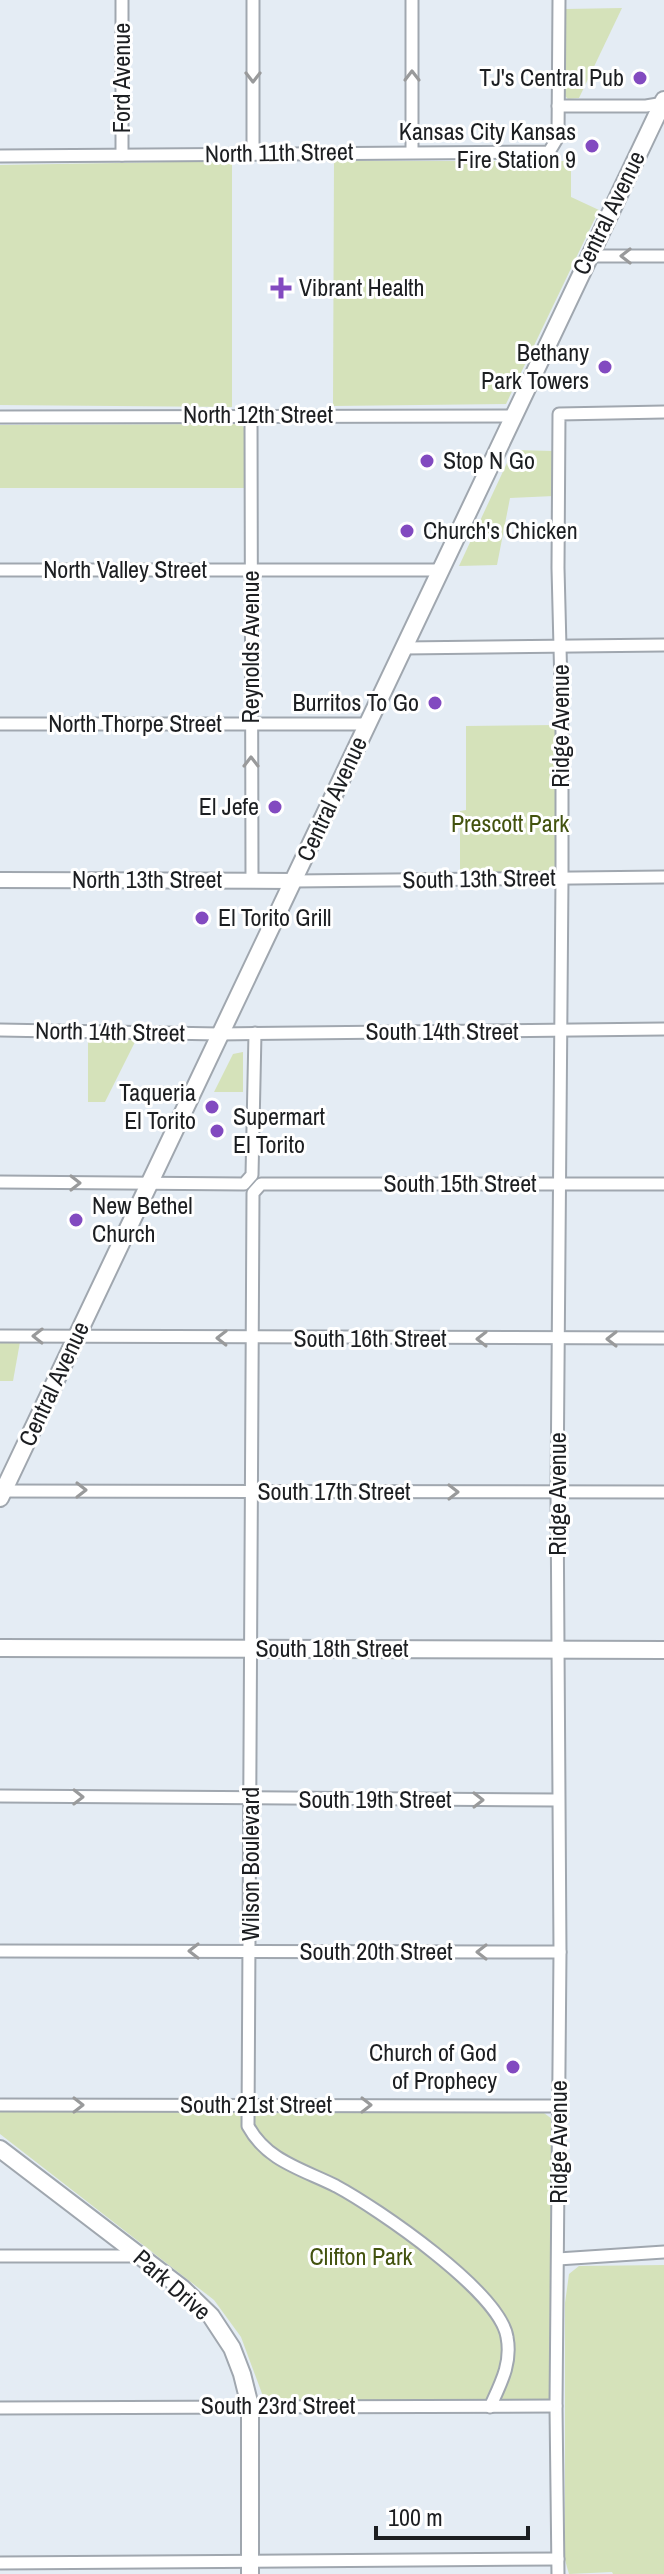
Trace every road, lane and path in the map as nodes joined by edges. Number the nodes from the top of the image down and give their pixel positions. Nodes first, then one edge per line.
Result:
1 (122, 0) edge
2 (253, 0) edge
3 (412, 0) edge
4 (559, 0) edge
5 (663, 102) edge
6 (558, 106) junction
7 (412, 151) junction
8 (253, 154) junction
9 (122, 155) junction
10 (0, 156) edge
11 (589, 256) junction
12 (664, 256) edge
13 (664, 412) edge
14 (251, 415) junction
15 (515, 416) junction
16 (0, 417) edge
17 (251, 569) junction
18 (0, 570) edge
19 (441, 570) junction
20 (664, 645) edge
21 (561, 647) junction
22 (404, 648) junction
23 (251, 723) junction
24 (0, 724) edge
25 (366, 724) junction
26 (664, 877) edge
27 (562, 878) junction
28 (0, 880) edge
29 (252, 880) junction
30 (294, 881) junction
31 (664, 1029) edge
32 (0, 1030) edge
33 (560, 1031) junction
34 (255, 1033) junction
35 (219, 1034) junction
36 (0, 1182) edge
37 (150, 1183) junction
38 (253, 1184) junction
39 (560, 1184) junction
40 (664, 1184) edge
41 (0, 1336) edge
42 (77, 1337) junction
43 (664, 1338) edge
44 (252, 1339) junction
45 (560, 1339) junction
46 (252, 1491) junction
47 (664, 1492) edge
48 (1, 1493) edge
49 (557, 1493) junction
50 (0, 1648) edge
51 (251, 1648) junction
52 (558, 1650) junction
53 (664, 1650) edge
54 (0, 1796) edge
55 (252, 1799) junction
56 (558, 1800) junction
57 (0, 1951) edge
58 (251, 1951) junction
59 (560, 1952) junction
60 (0, 2105) edge
61 (248, 2105) junction
62 (559, 2106) junction
63 (0, 2149) edge
64 (664, 2252) edge
65 (0, 2256) edge
66 (140, 2256) junction
67 (558, 2259) junction
68 (250, 2406) junction
69 (556, 2406) junction
70 (490, 2407) junction
71 (0, 2408) edge
72 (558, 2559) junction
73 (0, 2563) edge
74 (250, 2568) edge
75 (558, 2574) edge

1 - 9 street, Ford Avenue
2 -> 8 street
7 -> 3 street
4 - 6 street
5 - 6 street
5 - 11 main road, Central Avenue
6 - 7 street, North 11th Street
7 - 8 street, North 11th Street
8 - 9 street, North 11th Street
9 - 10 street, North 11th Street
12 -> 11 street
11 - 15 main road, Central Avenue
13 - 21 street, Ridge Avenue
14 - 15 street, North 12th Street
14 - 16 street, North 12th Street
14 - 17 street, Reynolds Avenue
15 - 19 main road, Central Avenue
17 - 18 street, North Valley Street
17 - 19 street, North Valley Street
17 - 23 street, Reynolds Avenue
19 - 22 main road, Central Avenue
20 - 21 street
21 - 22 street
21 - 27 street, Ridge Avenue
22 - 25 main road, Central Avenue
23 - 24 street, North Thorpe Street
23 - 25 street, North Thorpe Street
29 -> 23 street, Reynolds Avenue
25 - 30 main road, Central Avenue
26 - 27 street, South 13th Street
27 - 30 street, South 13th Street
27 - 33 street, Ridge Avenue
28 - 29 street, North 13th Street
29 - 30 street, North 13th Street
30 - 35 main road, Central Avenue
31 - 33 street, South 14th Street
32 - 35 street, North 14th Street
33 - 34 street, South 14th Street
33 - 39 street, Ridge Avenue
34 - 35 street, South 14th Street
34 - 38 street, Wilson Boulevard
35 - 37 main road, Central Avenue
36 -> 37 street, South 15th Street
37 - 38 street, South 15th Street
37 - 42 main road, Central Avenue
38 - 39 street, South 15th Street
38 - 44 street, Wilson Boulevard
39 - 40 street, South 15th Street
39 - 45 street, Ridge Avenue
42 -> 41 street, South 16th Street
44 -> 42 street, South 16th Street
42 - 48 main road, Central Avenue
43 -> 45 street, South 16th Street
45 -> 44 street, South 16th Street
44 - 46 street, Wilson Boulevard
45 - 49 street, Ridge Avenue
48 -> 46 street, South 17th Street
46 -> 49 street, South 17th Street
46 - 51 street, Wilson Boulevard
47 - 49 street, South 17th Street
49 - 52 street, Ridge Avenue
50 - 51 main road, South 18th Street
51 - 52 main road, South 18th Street
51 - 55 street, Wilson Boulevard
52 - 53 main road, South 18th Street
52 - 56 street, Ridge Avenue
54 -> 55 street, South 19th Street
55 -> 56 street, South 19th Street
55 - 58 street, Wilson Boulevard
56 - 59 street, Ridge Avenue
58 -> 57 street, South 20th Street
59 -> 58 street, South 20th Street
58 - 61 street, Wilson Boulevard
59 - 62 street, Ridge Avenue
60 -> 61 street, South 21st Street
61 -> 62 street, South 21st Street
61 - 70 street, Wilson Boulevard
62 - 67 street, Ridge Avenue
63 - 66 main road, Park Drive
64 - 67 street
65 - 66 street
66 - 68 main road, Park Drive
67 - 69 street, Ridge Avenue
68 - 70 street, South 23rd Street
68 - 71 street, South 23rd Street
68 - 74 main road, Park Drive
69 - 70 street, South 23rd Street
69 - 72 street, Ridge Avenue
72 - 74 street
72 - 75 street, Ridge Avenue
73 - 74 street

